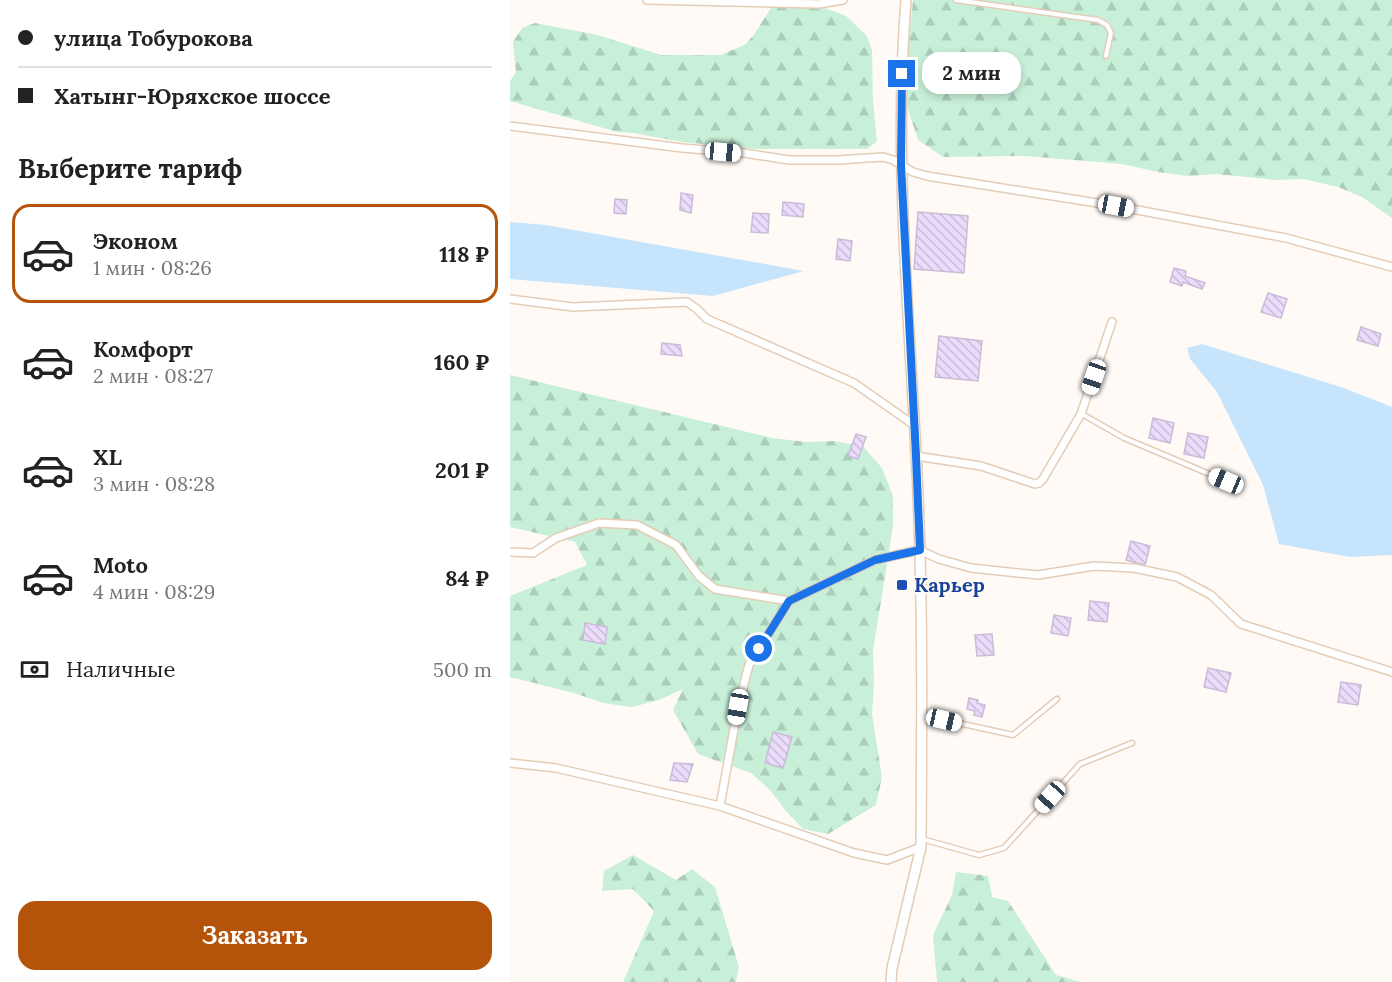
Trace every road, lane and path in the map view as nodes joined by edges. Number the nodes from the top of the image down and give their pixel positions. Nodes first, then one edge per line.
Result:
1 (647, 0) edge
2 (843, 0) edge
3 (906, 0) edge
4 (956, 0) edge
5 (1106, 56) dead end
6 (510, 126) edge
7 (901, 165) junction
8 (1392, 267) edge
9 (510, 299) edge
10 (1112, 322) dead end
11 (1081, 414) junction
12 (914, 425) junction
13 (916, 456) junction
14 (1226, 481) dead end
15 (920, 550) junction
16 (510, 552) edge
17 (789, 601) junction
18 (1392, 672) edge
19 (1057, 699) dead end
20 (922, 715) junction
21 (1132, 743) dead end
22 (510, 763) edge
23 (720, 806) junction
24 (921, 843) junction
25 (891, 982) edge

1 - 2 street
3 - 7 street
4 - 5 lane
6 - 7 street
7 - 8 street
7 - 12 street
9 - 12 street
10 - 11 street
11 - 13 street
11 - 14 lane
12 - 13 street
13 - 15 street
15 - 17 street
15 - 18 street
15 - 20 street
16 - 17 street
17 - 23 street
19 - 20 lane
20 - 24 street
21 - 24 lane
22 - 23 street
23 - 24 street
24 - 25 street

